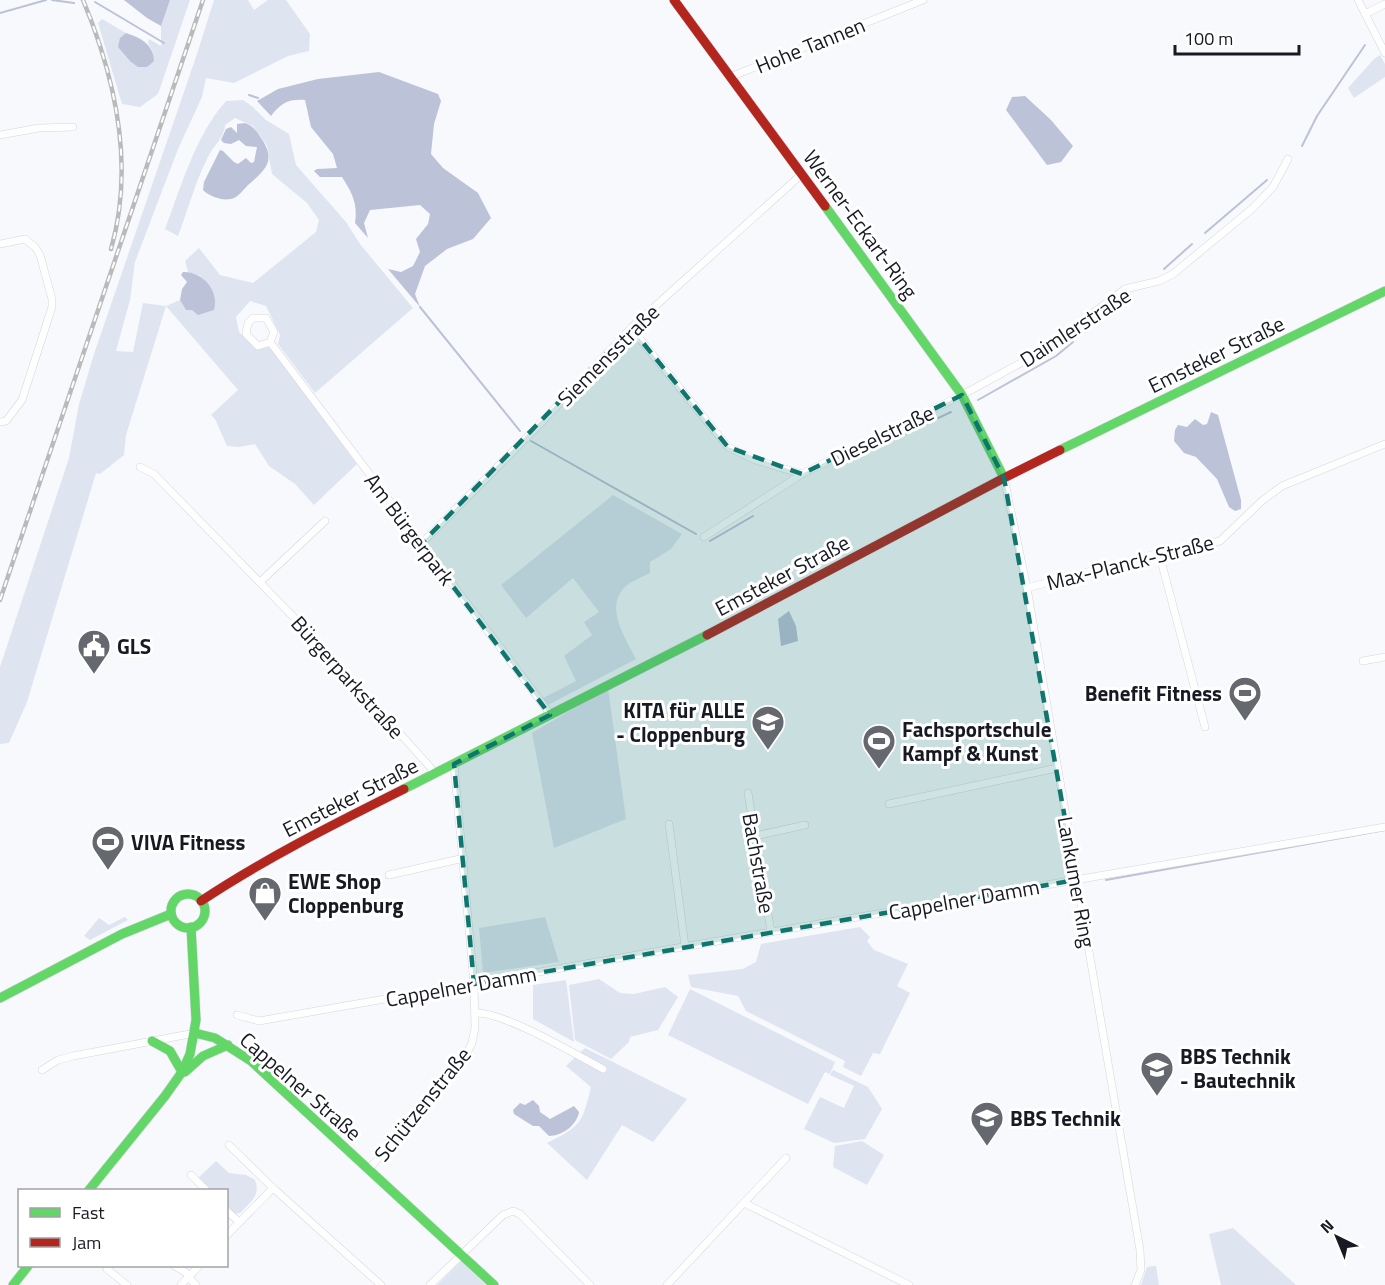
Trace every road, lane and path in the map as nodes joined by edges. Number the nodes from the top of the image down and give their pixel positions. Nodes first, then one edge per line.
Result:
1 (674, 0) edge
2 (923, 0) edge
3 (1358, 0) edge
4 (1385, 4) edge
5 (1365, 14) junction
6 (1385, 53) edge
7 (730, 77) junction
8 (73, 127) dead end
9 (0, 135) edge
10 (1288, 159) dead end
11 (802, 174) junction
12 (0, 244) edge
13 (1385, 291) edge
14 (631, 328) junction
15 (270, 342) junction
16 (962, 395) junction
17 (0, 422) edge
18 (1385, 444) edge
19 (140, 467) dead end
20 (802, 474) junction
21 (1004, 478) junction
22 (325, 520) dead end
23 (704, 537) dead end
24 (421, 544) junction
25 (1159, 553) junction
26 (260, 582) junction
27 (1027, 588) junction
28 (1385, 657) edge
29 (1363, 661) dead end
30 (550, 715) junction
31 (1205, 727) dead end
32 (454, 764) junction
33 (1057, 768) junction
34 (433, 774) junction
35 (747, 793) dead end
36 (889, 804) dead end
37 (669, 824) dead end
38 (805, 825) dead end
39 (1385, 827) edge
40 (755, 836) junction
41 (464, 858) junction
42 (389, 875) dead end
43 (1076, 880) junction
44 (201, 901) junction
45 (171, 914) junction
46 (191, 927) junction
47 (771, 932) junction
48 (685, 946) junction
49 (474, 984) junction
50 (0, 998) edge
51 (476, 1012) junction
52 (237, 1015) dead end
53 (195, 1033) junction
54 (152, 1041) junction
55 (228, 1045) junction
56 (603, 1069) dead end
57 (42, 1070) dead end
58 (180, 1075) junction
59 (229, 1144) dead end
60 (786, 1158) dead end
61 (369, 1169) junction
62 (191, 1175) dead end
63 (273, 1188) junction
64 (91, 1189) edge
65 (204, 1189) edge
66 (744, 1203) junction
67 (228, 1212) edge
68 (239, 1222) junction
69 (228, 1234) edge
70 (461, 1254) junction
71 (27, 1267) edge
72 (176, 1267) edge
73 (197, 1267) edge
74 (107, 1269) dead end
75 (189, 1276) junction
76 (13, 1285) edge
77 (127, 1285) edge
78 (181, 1285) edge
79 (196, 1285) edge
80 (381, 1285) edge
81 (430, 1285) edge
82 (494, 1285) edge
83 (590, 1285) edge
84 (667, 1285) edge
85 (909, 1285) edge
86 (1135, 1285) edge

1 - 7 street, Werner-Eckart-Ring
2 - 7 street, Hohe Tannen
3 - 5 street
4 - 5 street
5 - 6 street
7 - 11 street, Werner-Eckart-Ring
8 - 9 street
10 - 16 street, Daimlerstraße
11 - 14 street, Siemensstraße
11 - 16 street, Werner-Eckart-Ring
12 - 17 street
13 - 21 street, Emsteker Straße
14 - 20 street
14 - 24 street, Siemensstraße
15 - 15 street, Am Bürgerpark
15 - 24 street, Am Bürgerpark
16 - 20 street, Dieselstraße
16 - 21 street, Werner-Eckart-Ring
18 - 25 street, Max-Planck-Straße
19 - 26 street, Bürgerparkstraße
20 - 23 street, Dieselstraße
21 - 27 street, Lankumer Ring
21 - 30 street, Emsteker Straße
22 - 26 street
24 - 30 street, Am Bürgerpark
25 - 27 street, Max-Planck-Straße
25 - 31 street
26 - 34 street, Bürgerparkstraße
27 - 33 street, Lankumer Ring
28 - 29 street
30 - 32 street, Emsteker Straße
32 - 34 street, Emsteker Straße
32 - 41 street, Schützenstraße
33 - 36 street
33 - 43 street, Lankumer Ring
34 - 44 street, Emsteker Straße
35 - 40 street, Bachstraße
37 - 48 street
38 - 40 street
39 - 43 street, Cappelner Damm
40 - 47 street, Bachstraße
41 - 42 street
41 - 49 street, Schützenstraße
43 - 47 street, Cappelner Damm
43 - 86 street, Lankumer Ring
44 - 45 street
44 - 46 street
45 - 46 street
45 - 50 street
46 - 53 street
47 - 48 street, Cappelner Damm
48 - 49 street, Cappelner Damm
49 - 51 street, Schützenstraße
49 - 52 street, Cappelner Damm
51 - 56 street
51 - 61 street, Schützenstraße
53 - 54 street, Cappelner Straße
53 - 55 street, Cappelner Straße
53 - 58 street
54 - 57 street, Cappelner Straße
54 - 58 street
55 - 58 street
55 - 61 street, Cappelner Straße
58 - 64 street
59 - 63 street
60 - 66 street
61 - 70 street, Cappelner Straße
62 - 65 street
63 - 68 street
63 - 80 street
66 - 84 street
66 - 85 street
67 - 68 street
68 - 69 street
70 - 81 street
70 - 82 street, Cappelner Straße
70 - 83 street
71 - 76 street
72 - 75 street
73 - 75 street
74 - 77 street
75 - 78 street
75 - 79 street

